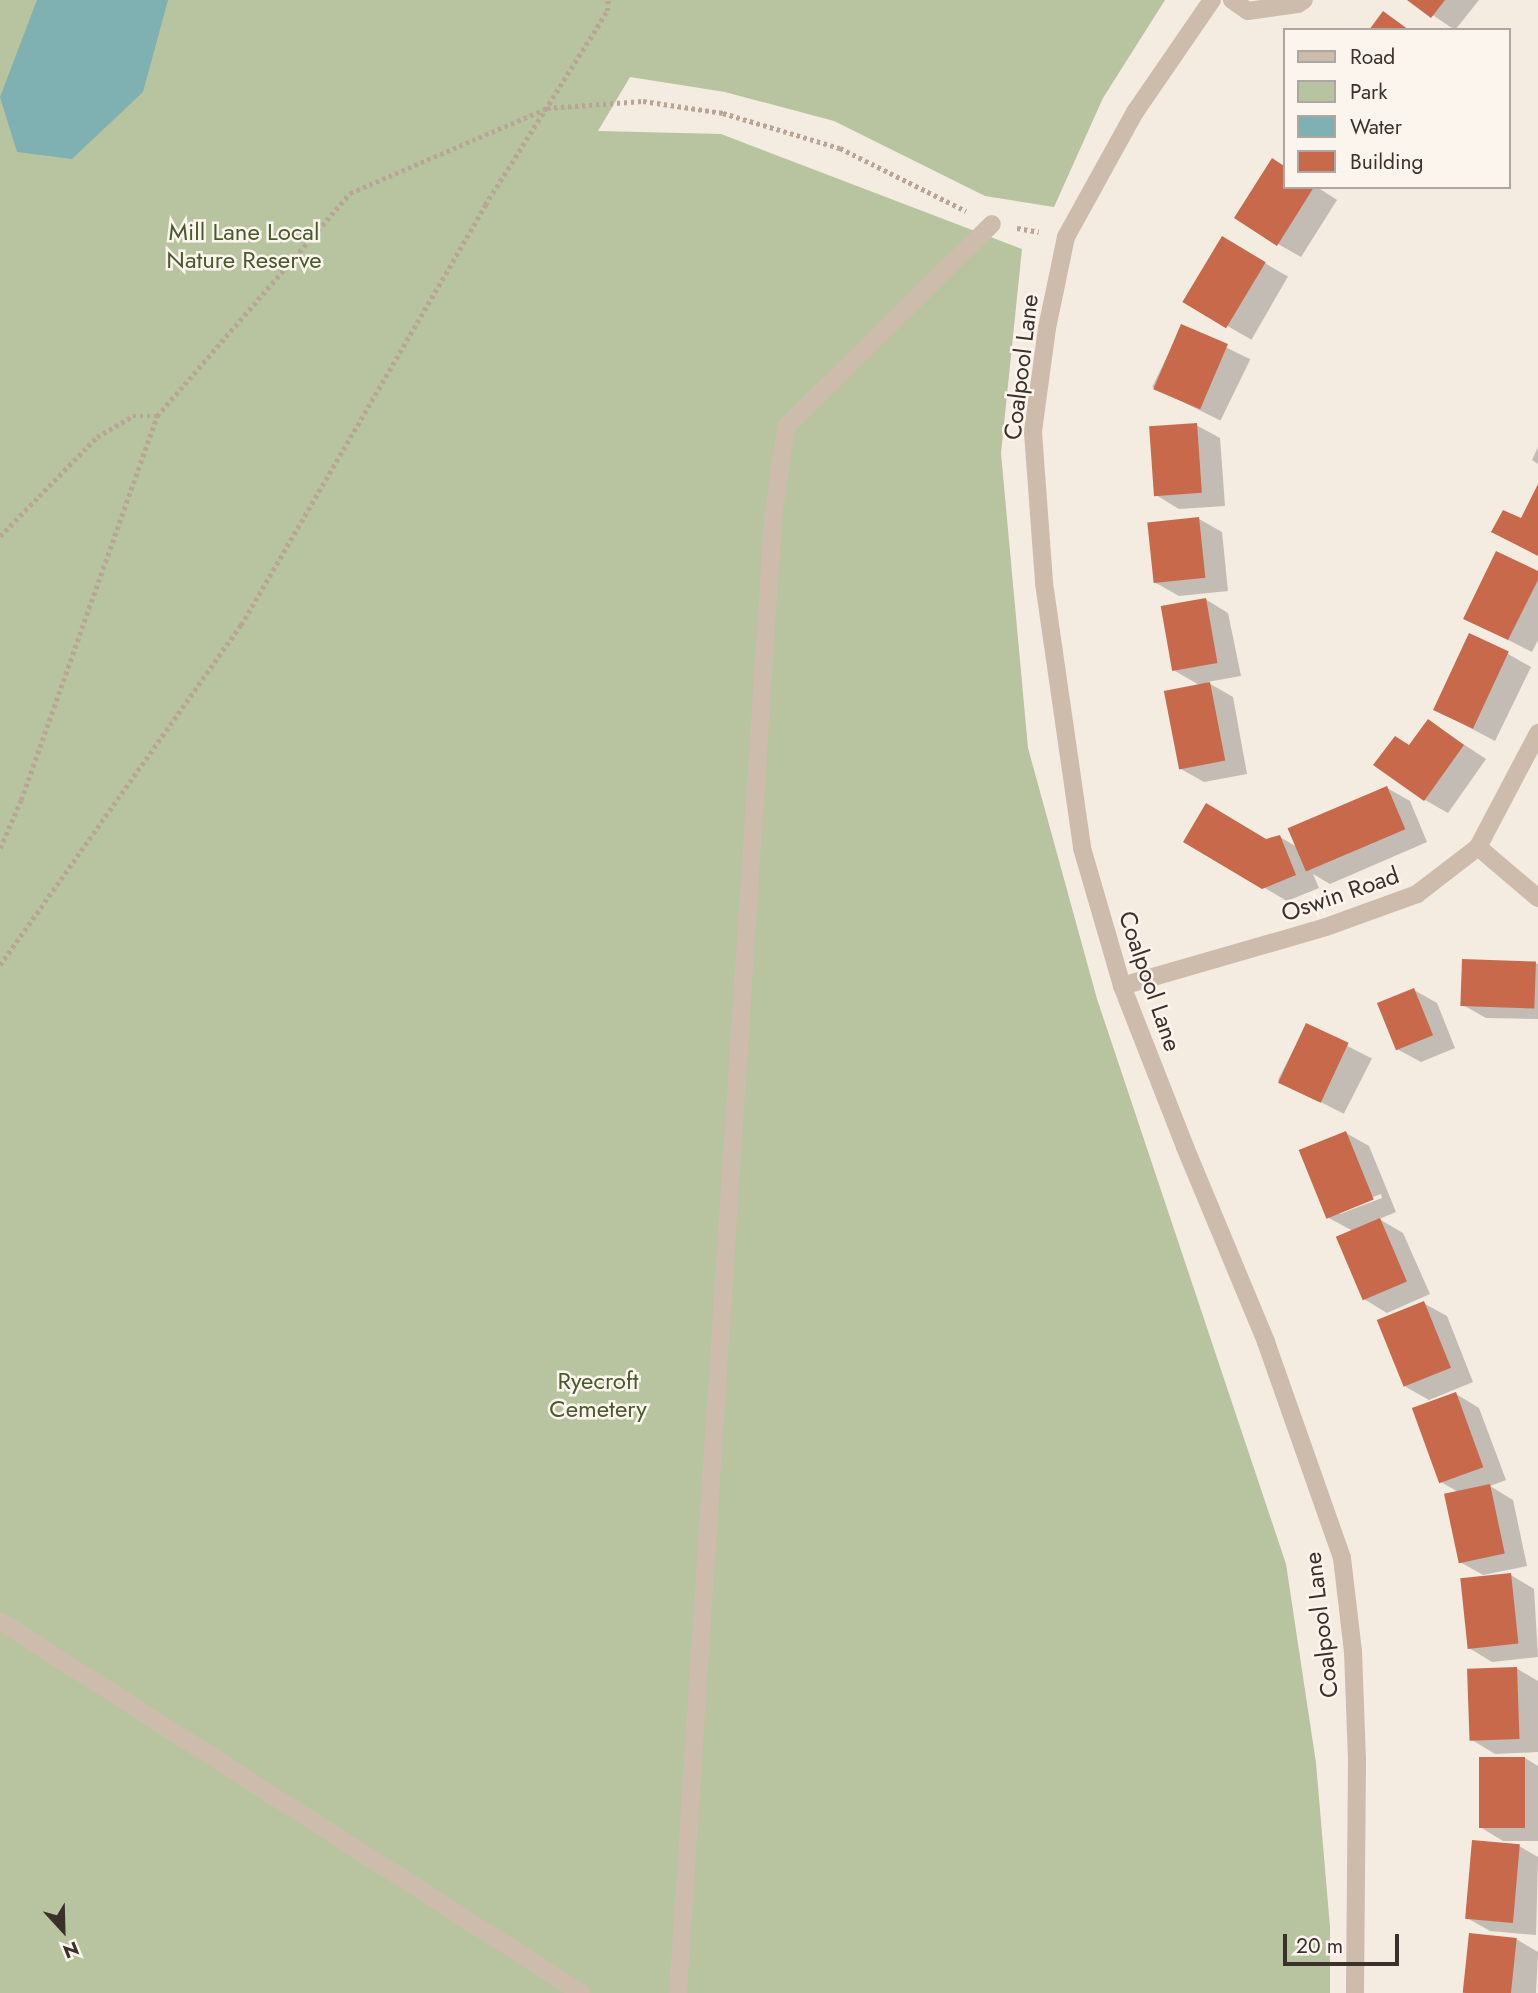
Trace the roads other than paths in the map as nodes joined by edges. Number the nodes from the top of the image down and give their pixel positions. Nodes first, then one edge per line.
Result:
1 (1212, 0) edge
2 (1232, 0) edge
3 (1304, 0) edge
4 (992, 224) road end
5 (1538, 733) edge
6 (1478, 847) junction
7 (1538, 898) edge
8 (1122, 986) junction
9 (0, 1621) edge
10 (582, 1993) edge
11 (678, 1993) edge
12 (1355, 1993) edge

1 - 8 street, Coalpool Lane
2 - 3 street
4 - 11 street
5 - 6 street, Oswin Road
6 - 7 street
6 - 8 street, Oswin Road
8 - 12 street, Coalpool Lane
9 - 10 street

